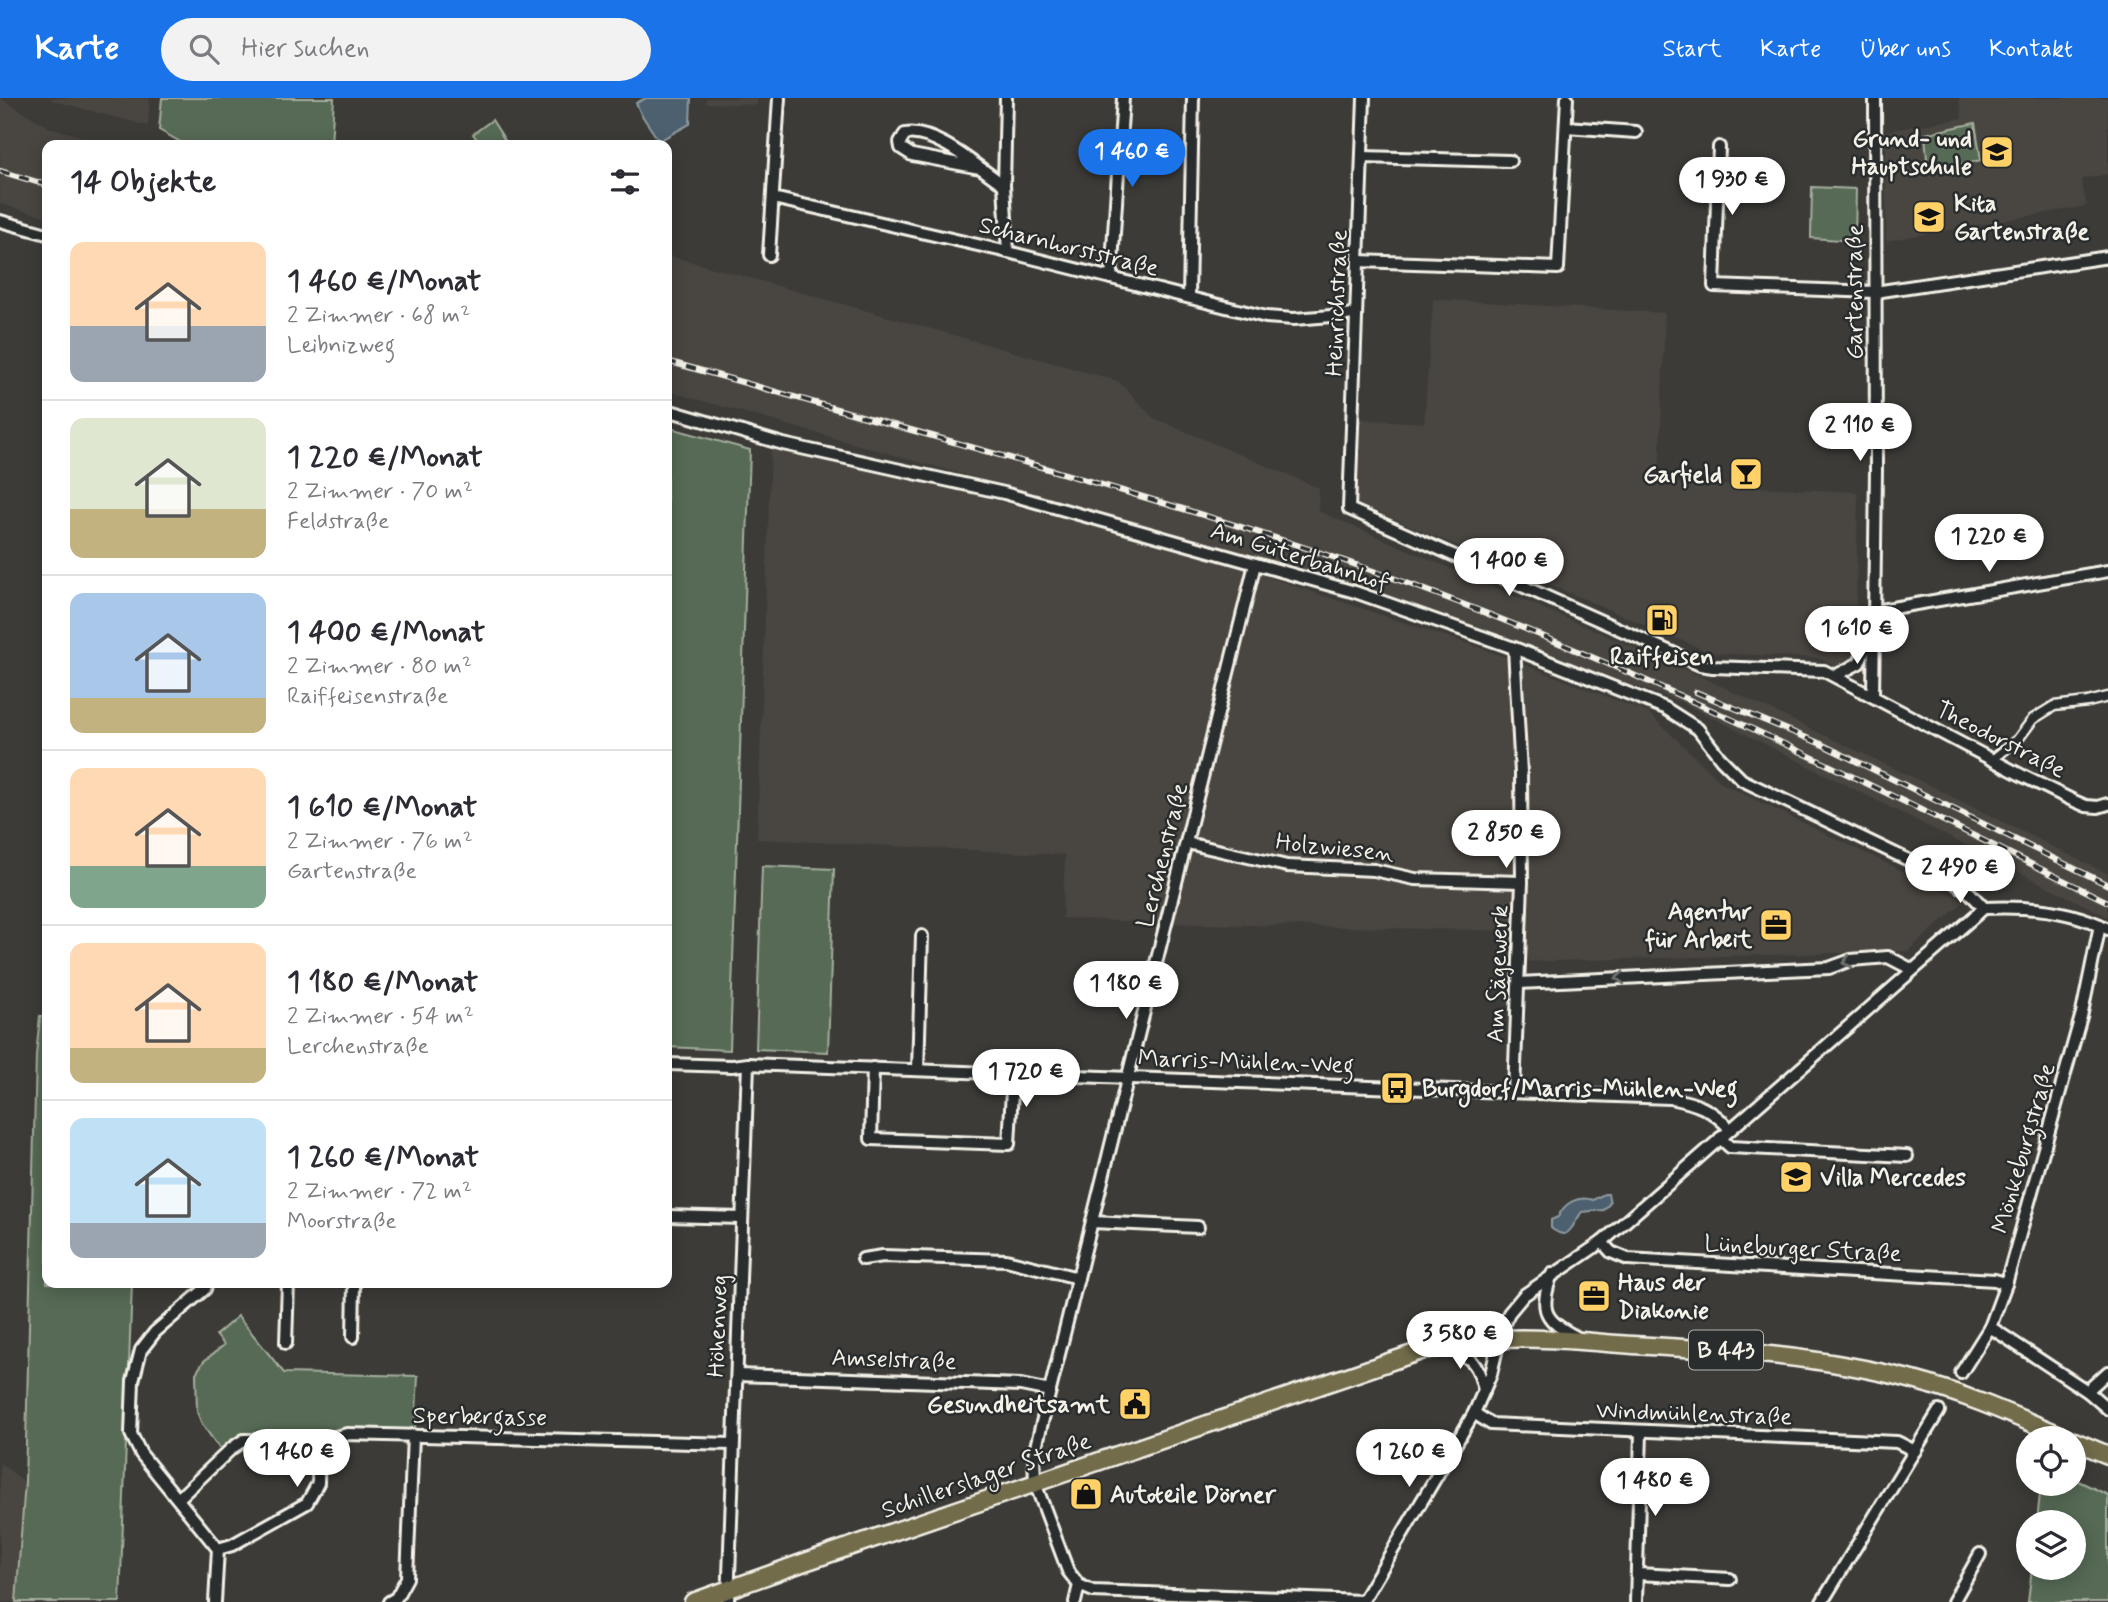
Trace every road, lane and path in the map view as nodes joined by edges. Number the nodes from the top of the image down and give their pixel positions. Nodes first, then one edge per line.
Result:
1 (779, 98) edge
2 (1006, 98) edge
3 (1123, 98) edge
4 (1193, 98) edge
5 (1356, 98) edge
6 (1364, 98) edge
7 (1567, 98) edge
8 (1875, 98) edge
9 (1566, 127) junction
10 (1636, 132) dead end
11 (1719, 147) dead end
12 (1362, 157) junction
13 (1510, 161) dead end
14 (980, 169) junction
15 (1004, 185) junction
16 (773, 198) junction
17 (0, 221) edge
18 (42, 233) edge
19 (1008, 252) junction
20 (769, 255) dead end
21 (2108, 257) edge
22 (1358, 261) junction
23 (1111, 278) junction
24 (1875, 292) junction
25 (1189, 297) junction
26 (1356, 314) junction
27 (672, 411) edge
28 (1349, 509) joint
29 (1255, 564) junction
30 (2108, 571) edge
31 (1875, 611) junction
32 (1874, 635) junction
33 (1514, 648) junction
34 (1835, 676) junction
35 (1873, 696) junction
36 (2108, 697) edge
37 (1992, 760) junction
38 (2108, 804) edge
39 (1187, 843) junction
40 (1522, 882) junction
41 (1984, 908) junction
42 (2104, 927) edge
43 (922, 936) dead end
44 (1912, 969) junction
45 (1519, 983) junction
46 (672, 1064) edge
47 (748, 1064) junction
48 (873, 1068) junction
49 (918, 1070) junction
50 (1013, 1073) junction
51 (1128, 1078) junction
52 (1514, 1092) junction
53 (1730, 1129) junction
54 (1720, 1138) junction
55 (1907, 1156) dead end
56 (672, 1216) edge
57 (742, 1218) junction
58 (1092, 1222) junction
59 (1198, 1227) dead end
60 (1602, 1242) junction
61 (863, 1259) dead end
62 (1552, 1274) junction
63 (1078, 1278) junction
64 (2006, 1284) junction
65 (205, 1288) edge
66 (288, 1288) edge
67 (354, 1288) edge
68 (1990, 1327) junction
69 (353, 1337) dead end
70 (1499, 1339) junction
71 (1585, 1342) junction
72 (286, 1343) dead end
73 (1446, 1346) junction
74 (2108, 1372) edge
75 (1961, 1373) dead end
76 (737, 1375) junction
77 (1484, 1390) junction
78 (1050, 1391) junction
79 (2087, 1391) junction
80 (2108, 1409) edge
81 (1939, 1411) dead end
82 (1474, 1413) junction
83 (2037, 1426) edge
84 (1641, 1432) junction
85 (413, 1435) junction
86 (319, 1441) junction
87 (733, 1444) junction
88 (2086, 1446) edge
89 (1914, 1451) junction
90 (2108, 1455) edge
91 (1035, 1483) junction
92 (178, 1499) junction
93 (218, 1549) junction
94 (1980, 1554) dead end
95 (1638, 1574) junction
96 (1730, 1579) dead end
97 (1079, 1585) junction
98 (728, 1596) edge
99 (215, 1602) edge
100 (389, 1602) edge
101 (693, 1602) edge
102 (1075, 1602) edge
103 (1362, 1602) edge
104 (1636, 1602) edge
105 (1822, 1602) edge
106 (1953, 1602) edge

1 - 16 street
2 - 15 street
3 - 23 street
4 - 25 street
5 - 6 street
6 - 12 street, Heinrichstraße
7 - 9 street
8 - 24 street, Gartenstraße
9 - 10 street
9 - 22 street
11 - 24 street
12 - 13 street
12 - 22 street, Heinrichstraße
14 - 14 street
14 - 15 street
15 - 19 street
16 - 19 street, Scharnhorststraße
16 - 20 street
17 - 18 street
19 - 23 street, Scharnhorststraße
21 - 24 street
22 - 26 street, Heinrichstraße
23 - 25 street, Scharnhorststraße
24 - 31 street, Gartenstraße
25 - 26 street, Scharnhorststraße
26 - 28 street, Heinrichstraße
27 - 29 street, Am Güterbahnhof
28 - 34 street, Theodorstraße
29 - 33 street, Am Güterbahnhof
29 - 39 street, Lerchenstraße
30 - 31 street
31 - 32 street, Gartenstraße
32 - 34 street
32 - 35 street, Gartenstraße
33 - 40 street, Am Sägewerk
33 - 41 street, Am Güterbahnhof
34 - 35 street, Theodorstraße
35 - 37 street, Theodorstraße
36 - 37 street
37 - 38 street, Theodorstraße
39 - 40 street, Holzwiesen
39 - 51 street, Lerchenstraße
40 - 45 street, Am Sägewerk
41 - 42 street
41 - 44 street
42 - 64 street, Mönkeburgstraße
43 - 49 street
44 -> 45 street
44 - 53 street
45 - 52 street, Am Sägewerk
46 - 47 street, Marris-Mühlen-Weg
47 - 48 street, Marris-Mühlen-Weg
47 - 57 street, Höhenweg
48 - 49 street, Marris-Mühlen-Weg
48 - 50 street
49 - 50 street, Marris-Mühlen-Weg
50 - 51 street, Marris-Mühlen-Weg
51 - 52 street, Marris-Mühlen-Weg
51 - 58 street, Lerchenstraße
52 - 53 street, Marris-Mühlen-Weg
53 - 54 street
54 - 55 street
54 - 60 street
56 - 57 street
57 - 76 street, Höhenweg
58 - 59 street
58 - 63 street, Lerchenstraße
60 - 62 street
60 - 64 street, Lüneburger Straße
61 - 63 street
62 - 70 street
62 - 71 street
63 - 78 street, Lerchenstraße
64 - 68 street, Mönkeburgstraße
65 - 92 street
66 - 72 street
67 - 69 street
68 - 75 street, Mönkeburgstraße
68 - 79 street
70 - 71 main road, B 443
70 - 73 main road, Schillerslager Straße / B 443
70 - 77 street
71 - 83 main road, B 443
73 - 77 street
73 - 91 main road, Schillerslager Straße / B 443
74 - 79 street
76 - 78 street, Amselstraße
76 - 87 street, Höhenweg
77 - 82 street
78 - 91 street, Lerchenstraße
79 - 80 street
81 - 89 street
82 - 84 street, Windmühlenstraße
82 - 103 street
84 - 89 street, Windmühlenstraße
84 - 95 street
85 - 86 street, Sperbergasse
85 - 87 street, Sperbergasse
85 - 100 street
86 - 92 street, Sperbergasse
86 - 93 street
87 - 98 street, Höhenweg
88 - 90 main road
89 - 105 street
91 - 97 street
91 - 98 main road, Schillerslager Straße / B 443
92 - 93 street
93 - 99 street
94 - 106 street
95 - 96 street
95 - 104 street
97 - 102 street
97 - 103 street
98 - 101 main road, B 443

